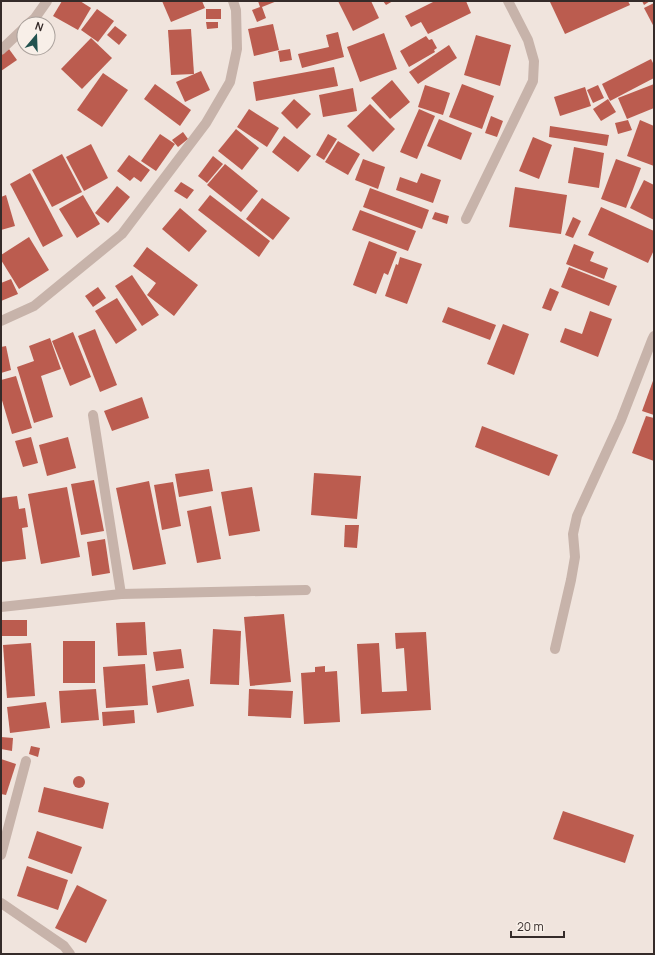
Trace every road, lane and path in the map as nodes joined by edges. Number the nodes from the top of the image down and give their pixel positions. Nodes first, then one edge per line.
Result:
1 (46, 1) edge
2 (232, 1) edge
3 (508, 1) edge
4 (36, 16) edge
5 (16, 36) edge
6 (1, 50) edge
7 (466, 219) dead end
8 (1, 321) edge
9 (653, 339) edge
10 (93, 415) dead end
11 (306, 590) dead end
12 (121, 594) junction
13 (1, 607) edge
14 (555, 648) dead end
15 (26, 761) dead end
16 (1, 855) edge
17 (1, 903) edge
18 (70, 954) edge

1 - 4 street
2 - 8 street
3 - 7 street
5 - 6 street
9 - 14 street
10 - 12 street
11 - 12 street
12 - 13 street
15 - 16 street
17 - 18 street

